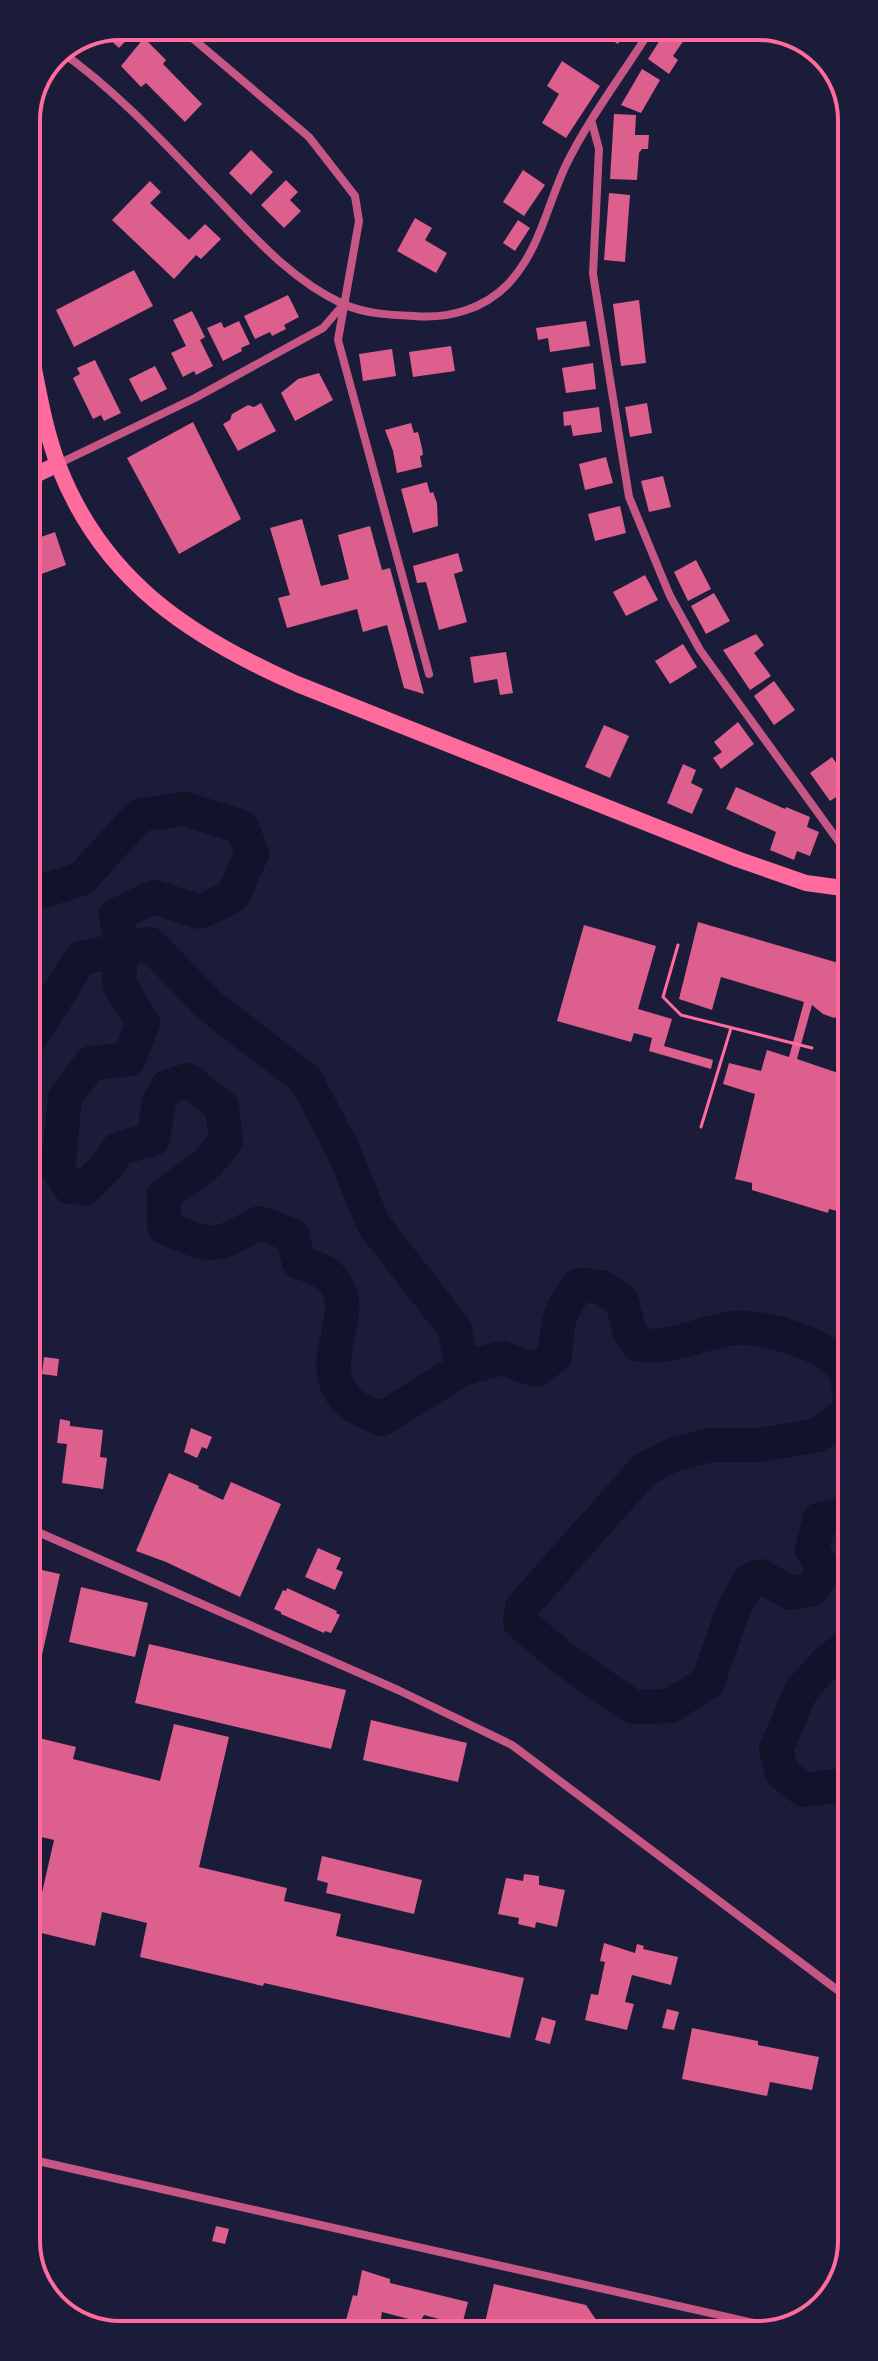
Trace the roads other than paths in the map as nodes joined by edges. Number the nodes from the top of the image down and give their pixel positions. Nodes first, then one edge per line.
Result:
1 (195, 40) edge
2 (644, 40) edge
3 (70, 58) edge
4 (592, 123) junction
5 (344, 304) junction
6 (40, 396) edge
7 (58, 464) junction
8 (40, 473) edge
9 (429, 674) dead end
10 (838, 840) edge
11 (838, 887) edge
12 (40, 1533) edge
13 (838, 1990) edge
14 (40, 2161) edge
15 (745, 2321) edge

1 - 5 street
2 - 4 street
3 - 5 street
4 - 5 street
4 - 10 street
5 - 7 street
5 - 9 street
6 - 7 main road
7 - 8 main road
7 - 11 main road
12 - 13 street
14 - 15 street

